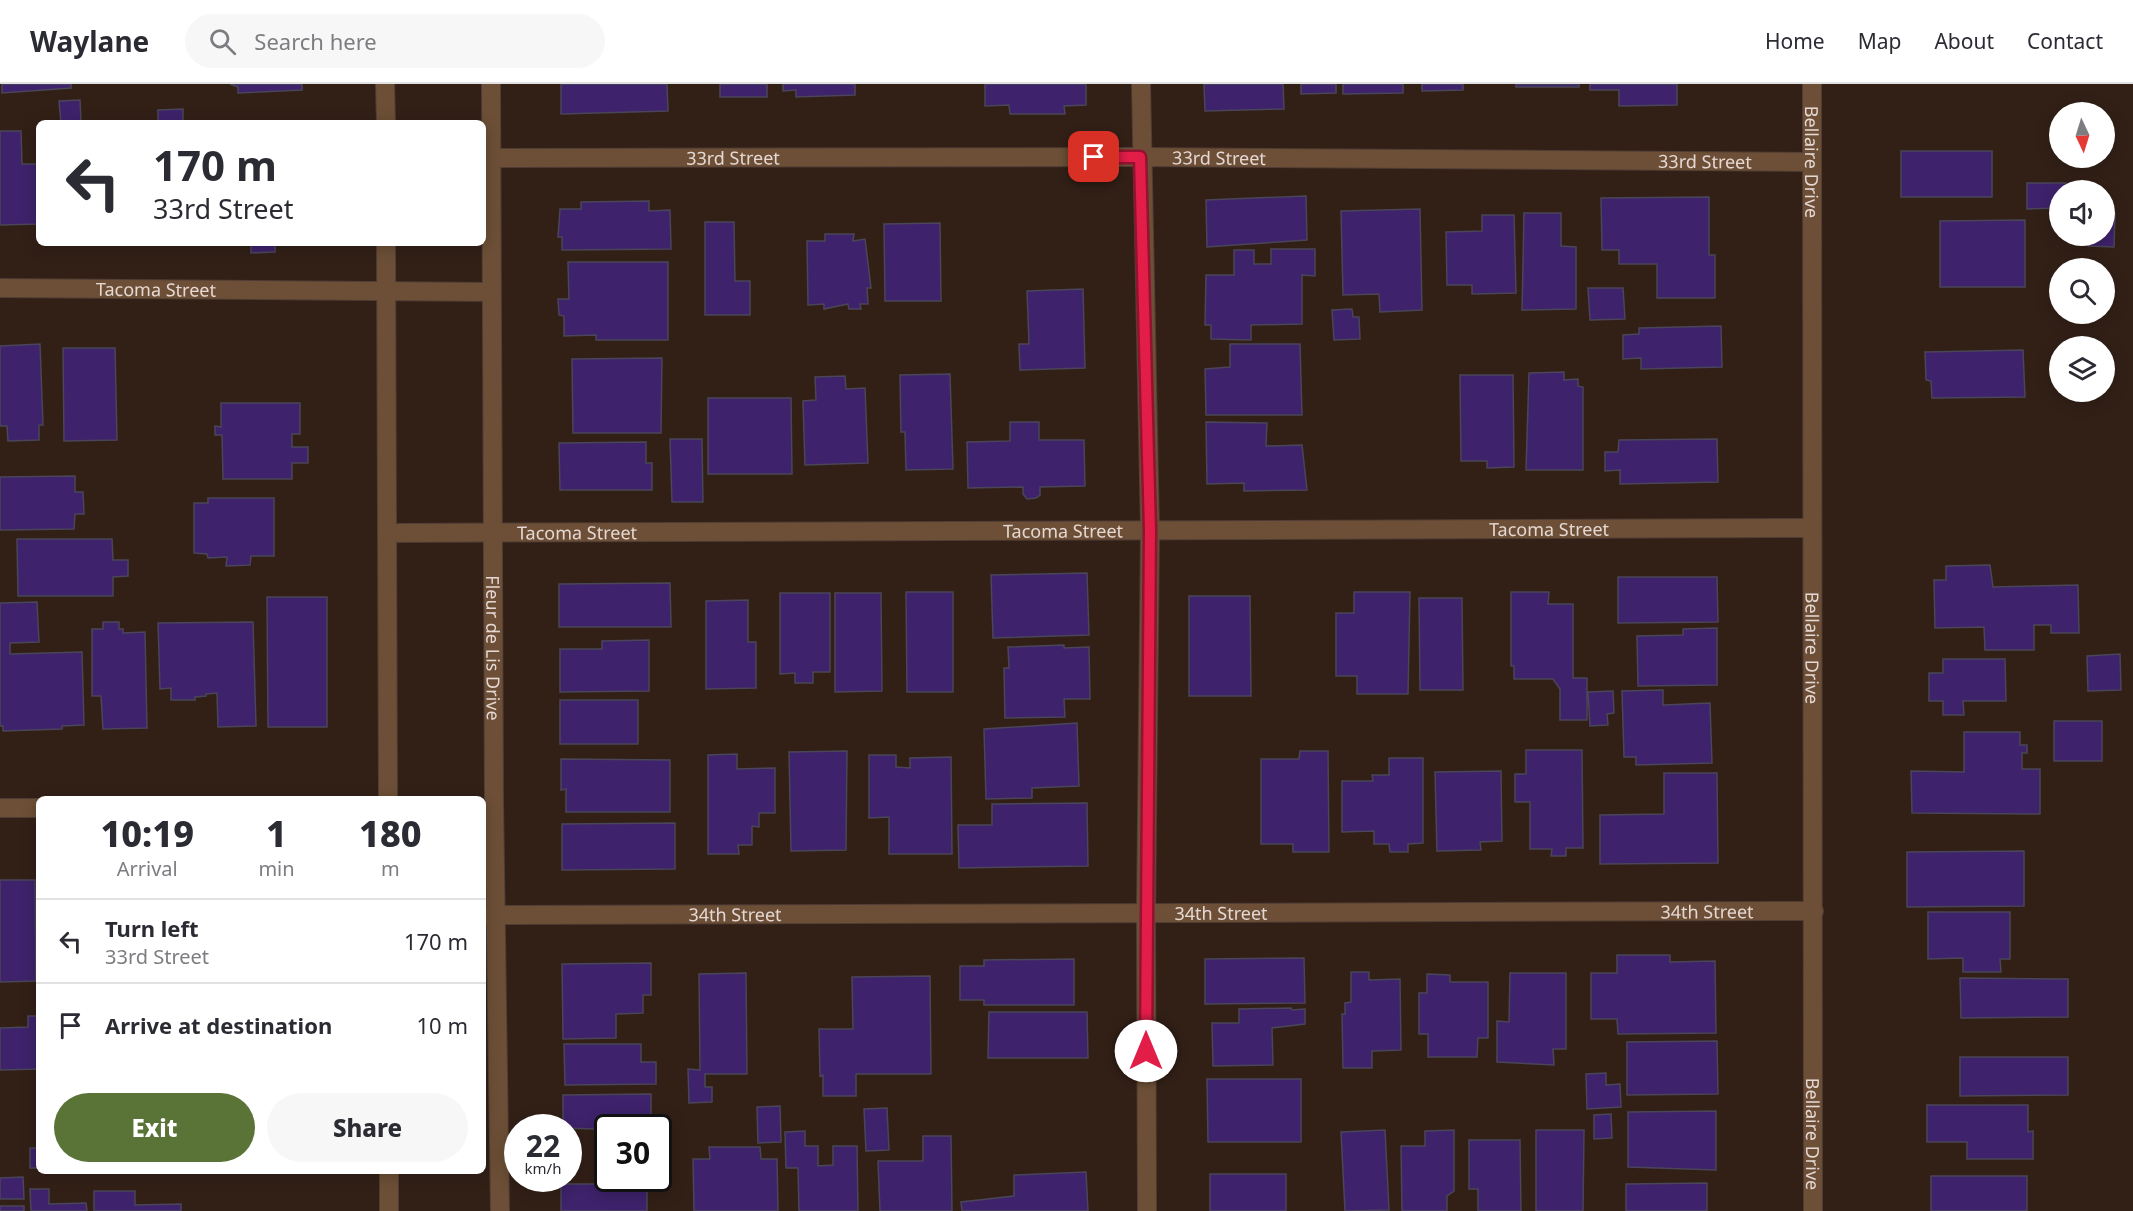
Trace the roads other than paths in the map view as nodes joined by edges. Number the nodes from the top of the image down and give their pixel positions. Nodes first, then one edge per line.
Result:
1 (386, 84) edge
2 (491, 84) edge
3 (1141, 84) edge
4 (1812, 84) edge
5 (386, 120) edge
6 (1140, 157) junction
7 (487, 158) edge
8 (1812, 162) junction
9 (386, 246) edge
10 (0, 288) edge
11 (386, 290) junction
12 (491, 292) junction
13 (1812, 528) junction
14 (1150, 530) junction
15 (387, 533) junction
16 (492, 534) junction
17 (388, 796) edge
18 (488, 801) edge
19 (0, 808) edge
20 (36, 808) edge
21 (1814, 911) junction
22 (1146, 914) junction
23 (490, 915) edge
24 (389, 1174) edge
25 (389, 1211) edge
26 (500, 1211) edge
27 (1147, 1211) edge
28 (1813, 1211) edge

1 - 5 street
2 - 7 street, Fleur de Lis Drive
3 - 6 street
4 - 8 street, Bellaire Drive
6 - 7 street, 33rd Street
6 - 8 street, 33rd Street
6 - 14 street
7 - 12 street, Fleur de Lis Drive
8 - 13 street, Bellaire Drive
9 - 11 street
10 - 11 street, Tacoma Street
11 - 12 street, Tacoma Street
11 - 15 street
12 - 16 street, Fleur de Lis Drive
13 - 14 street, Tacoma Street
13 - 21 street, Bellaire Drive
14 - 16 street, Tacoma Street
14 - 22 street
15 - 16 street, Tacoma Street
15 - 17 street
16 - 18 street, Fleur de Lis Drive
18 - 23 street, Fleur de Lis Drive
19 - 20 street
21 - 22 street, 34th Street
21 - 28 street, Bellaire Drive
22 - 23 street, 34th Street
22 - 27 street
23 - 26 street, Fleur de Lis Drive
24 - 25 street

